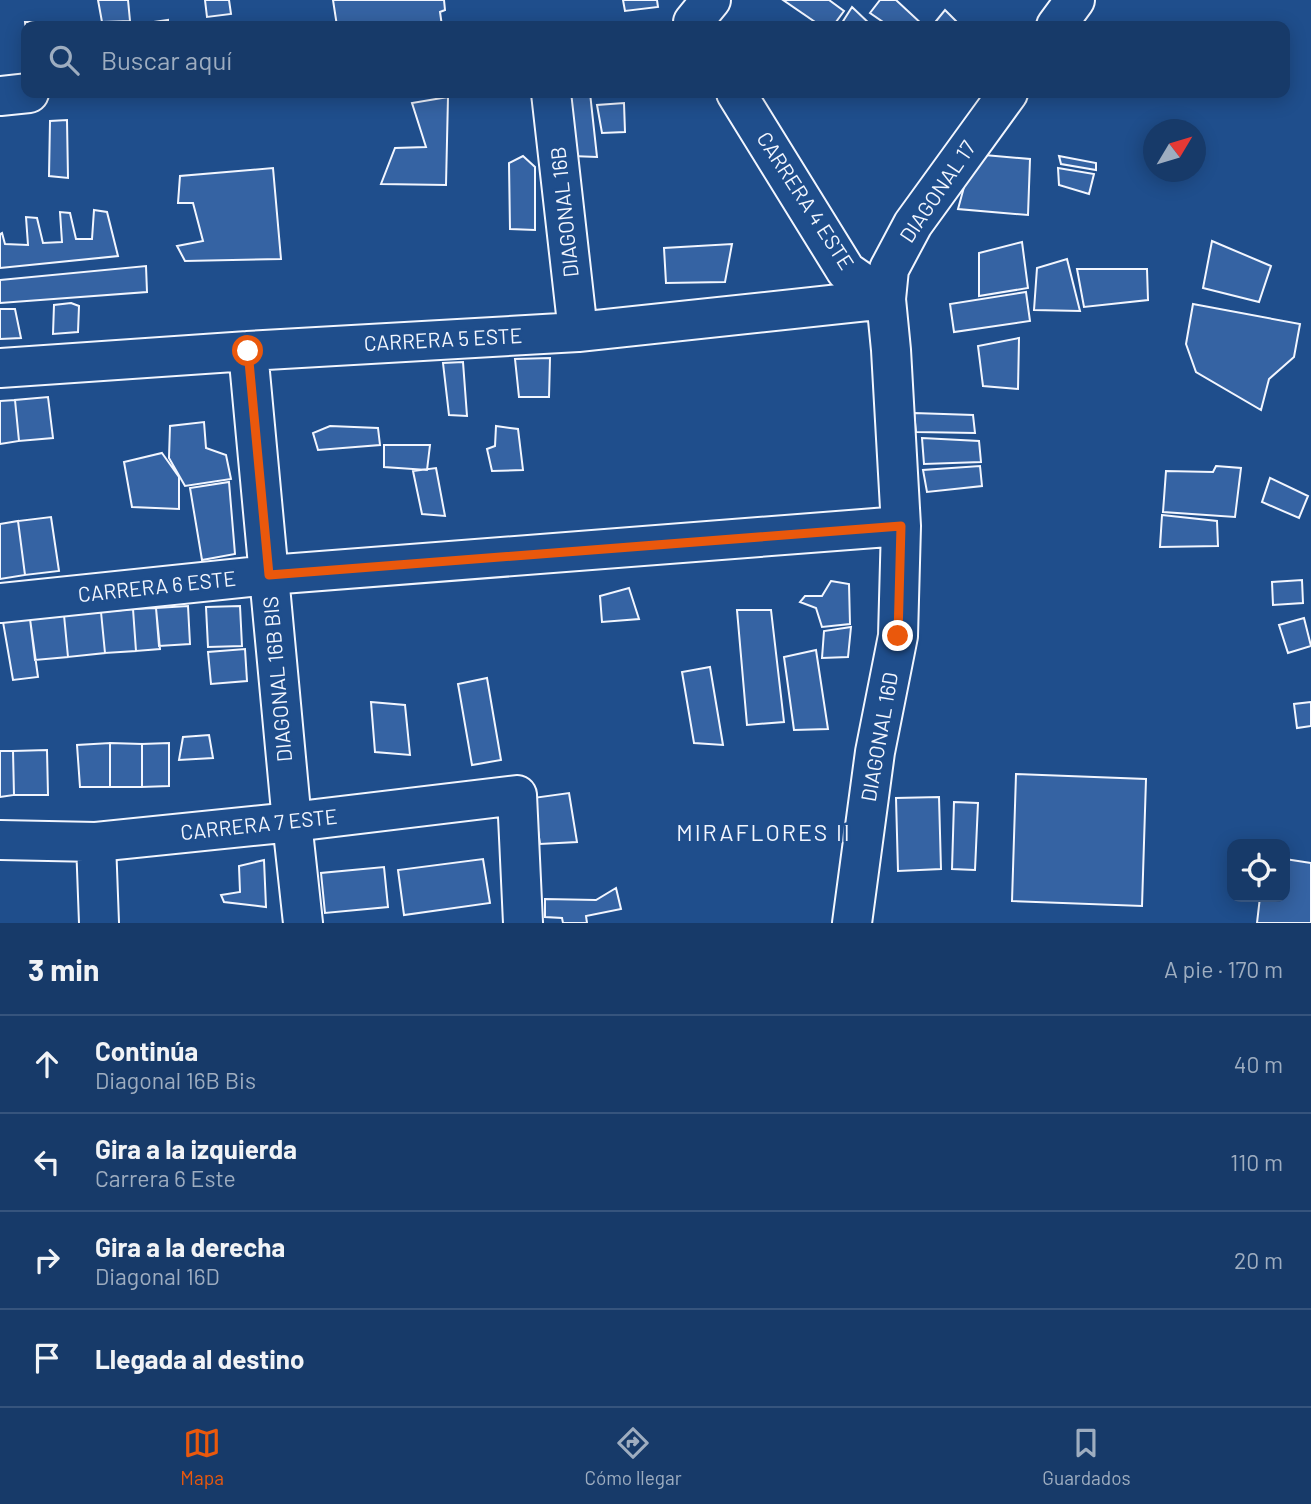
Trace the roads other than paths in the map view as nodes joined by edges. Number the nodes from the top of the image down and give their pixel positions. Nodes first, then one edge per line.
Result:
1 (1075, 0) edge
2 (1060, 21) edge
3 (21, 94) edge
4 (0, 96) edge
5 (552, 98) edge
6 (739, 98) edge
7 (1004, 98) edge
8 (886, 299) junction
9 (578, 332) junction
10 (248, 351) junction
11 (0, 369) edge
12 (901, 526) junction
13 (269, 575) junction
14 (0, 603) edge
15 (292, 822) junction
16 (0, 840) edge
17 (96, 842) junction
18 (99, 923) edge
19 (303, 923) edge
20 (523, 923) edge
21 (852, 923) edge

1 - 2 street
3 - 4 street
5 - 9 street, DIAGONAL 16B
6 - 8 street, CARRERA 4 ESTE
7 - 8 street, DIAGONAL 17
8 - 9 street, CARRERA 5 ESTE
8 - 12 street, DIAGONAL 16D
9 - 10 street, CARRERA 5 ESTE
10 - 11 street, CARRERA 5 ESTE
10 - 13 street, DIAGONAL 16B BIS
12 - 13 street, CARRERA 6 ESTE
12 - 21 street, DIAGONAL 16D
13 - 14 street, CARRERA 6 ESTE
13 - 15 street, DIAGONAL 16B BIS
15 - 17 street, CARRERA 7 ESTE
15 - 19 street, DIAGONAL 16B BIS
15 - 20 street, CARRERA 7 ESTE
16 - 17 street, CARRERA 7 ESTE
17 - 18 street

